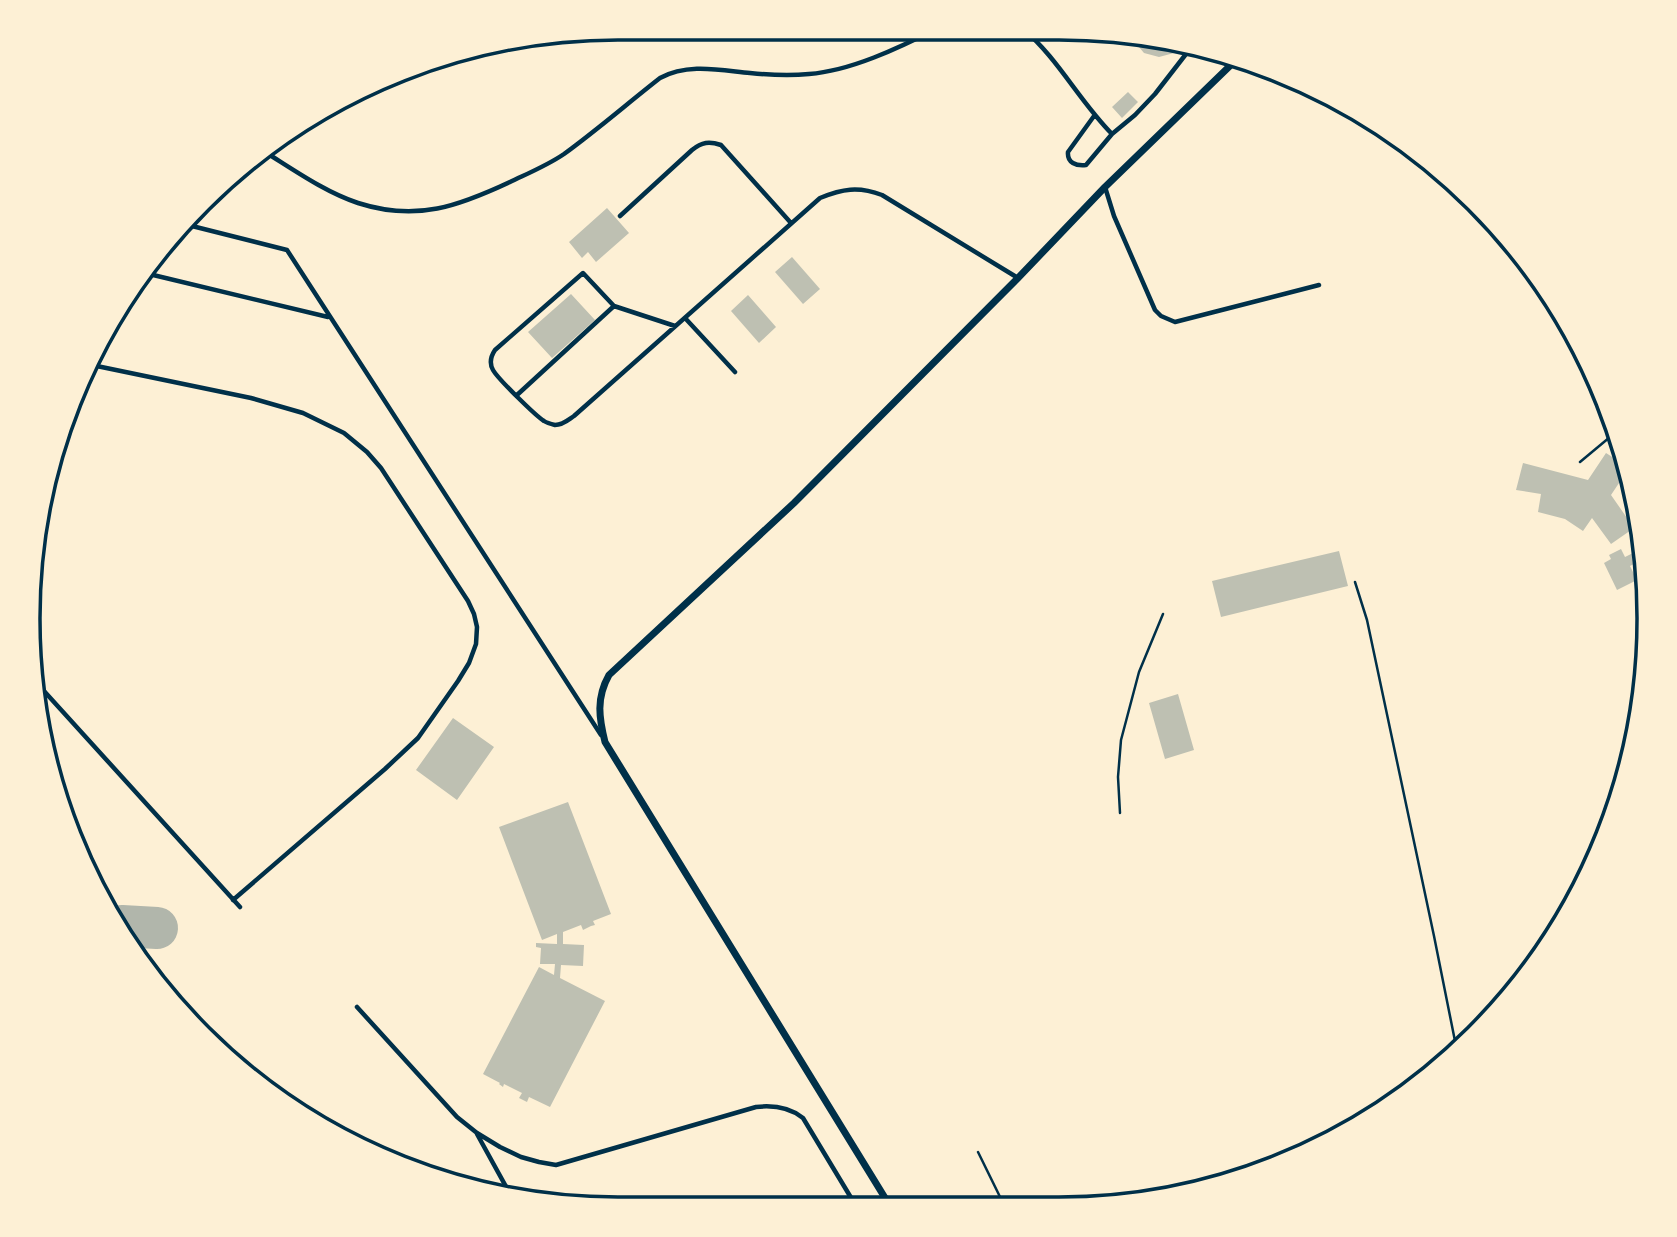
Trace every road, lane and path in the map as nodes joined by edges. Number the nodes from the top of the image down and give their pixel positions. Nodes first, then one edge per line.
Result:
1 (913, 40) edge
2 (1036, 40) edge
3 (1185, 55) edge
4 (1229, 67) edge
5 (1094, 116) junction
6 (1112, 134) junction
7 (272, 156) edge
8 (1105, 187) junction
9 (620, 216) dead end
10 (791, 223) junction
11 (194, 227) edge
12 (154, 275) edge
13 (1018, 278) junction
14 (1319, 285) dead end
15 (614, 306) junction
16 (329, 317) junction
17 (685, 317) junction
18 (675, 326) junction
19 (98, 366) edge
20 (735, 372) dead end
21 (517, 395) junction
22 (1608, 439) edge
23 (1580, 462) dead end
24 (1355, 582) dead end
25 (1163, 614) dead end
26 (45, 692) edge
27 (606, 741) junction
28 (1119, 813) dead end
29 (233, 900) junction
30 (240, 907) dead end
31 (358, 1007) dead end
32 (1455, 1039) edge
33 (477, 1133) junction
34 (978, 1152) dead end
35 (505, 1186) edge
36 (851, 1197) edge
37 (885, 1197) edge
38 (1000, 1197) edge

1 - 7 lane
2 - 5 lane
3 - 6 lane
4 - 8 street
5 - 6 lane
5 - 6 lane
8 - 13 street
8 - 14 lane
9 - 10 lane
10 - 13 lane
10 - 17 lane
11 - 16 lane
12 - 16 lane
13 - 27 street
15 - 18 lane
15 - 21 lane
15 - 21 lane
16 - 27 lane
17 - 18 lane
17 - 20 lane
18 - 21 lane
19 - 29 lane
22 - 23 path
24 - 32 path
25 - 28 path
26 - 29 lane
27 - 37 street
29 - 30 lane
31 - 33 lane
33 - 35 lane
33 - 36 lane
34 - 38 path

